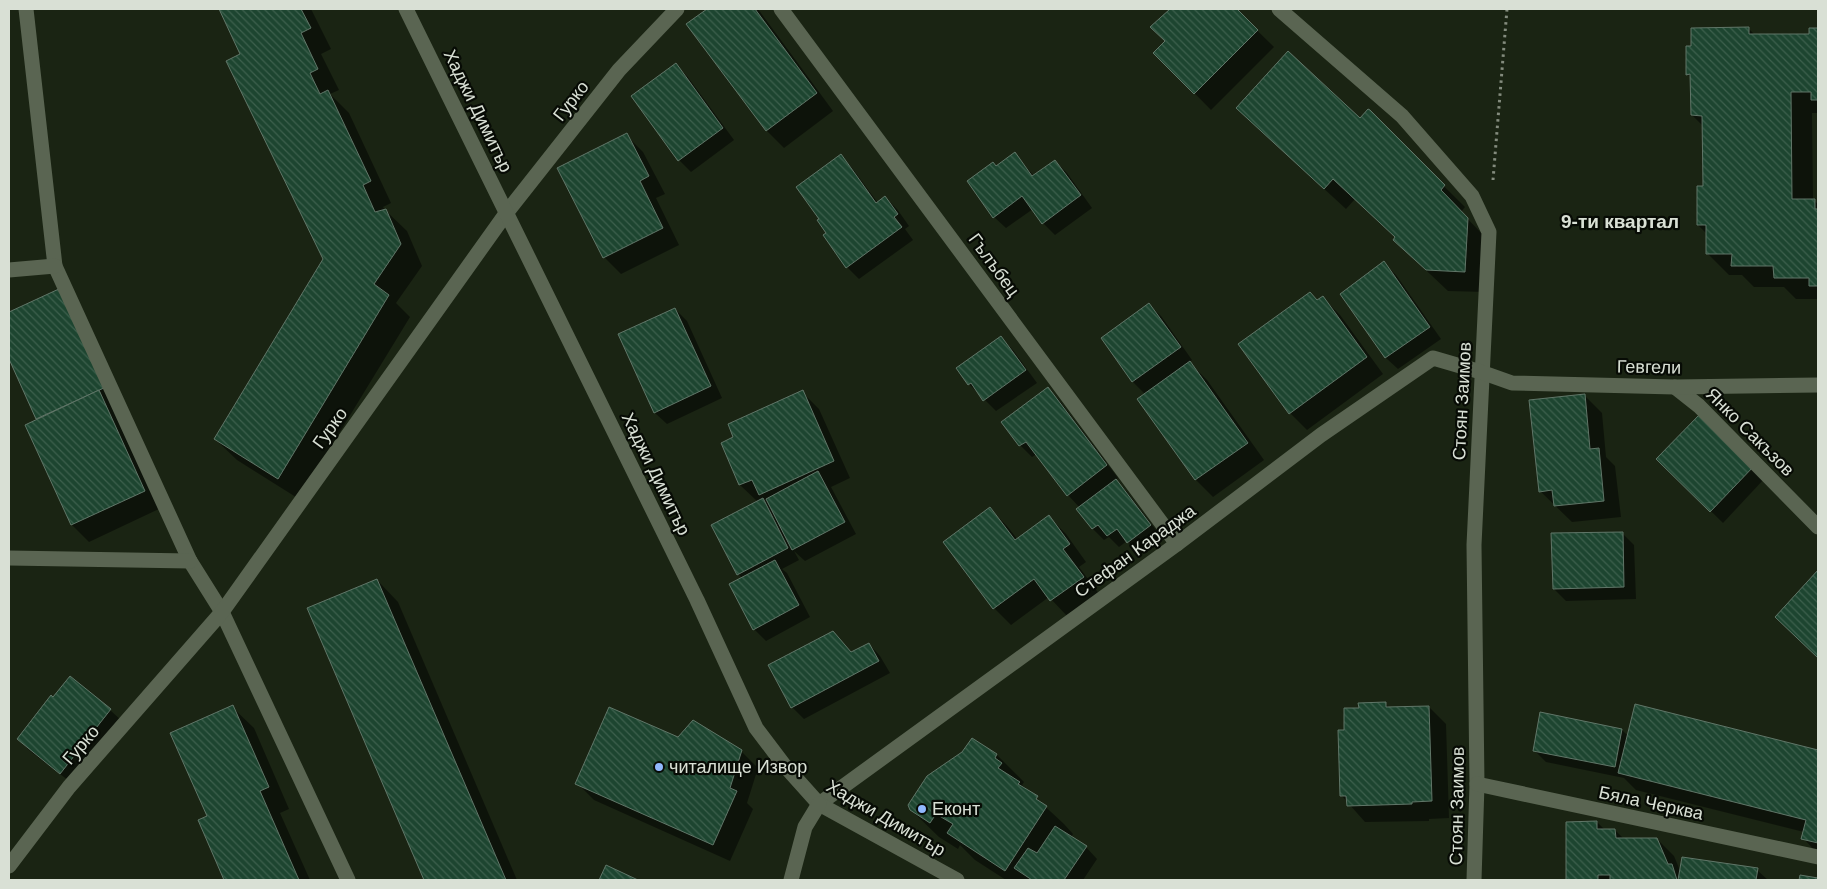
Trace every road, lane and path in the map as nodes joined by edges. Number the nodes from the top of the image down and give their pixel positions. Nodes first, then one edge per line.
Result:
1 (26, 9) edge
2 (406, 9) edge
3 (677, 9) edge
4 (781, 9) edge
5 (1279, 9) edge
6 (1507, 9) edge
7 (1493, 184) dead end
8 (507, 212) junction
9 (55, 266) junction
10 (9, 270) edge
11 (1481, 372) junction
12 (1818, 385) edge
13 (1675, 386) junction
14 (1818, 528) edge
15 (1176, 544) junction
16 (9, 558) edge
17 (190, 561) junction
18 (222, 612) junction
19 (1476, 784) junction
20 (819, 804) junction
21 (1818, 857) edge
22 (9, 866) edge
23 (348, 880) edge
24 (791, 880) edge
25 (957, 880) edge
26 (1474, 880) edge

1 - 9 street
2 - 8 street, Хаджи Димитър
3 - 8 street, Гурко
4 - 15 street, Гълъбец
5 - 11 street, Стоян Заимов
6 - 7 path
8 - 18 street, Гурко
8 - 20 street, Хаджи Димитър
9 - 10 street
9 - 17 street
11 - 13 street, Гевгели
11 - 15 street, Стефан Караджа
11 - 19 street, Стоян Заимов
12 - 13 street, Гевгели
13 - 14 street, Янко Сакъзов
15 - 20 street, Стефан Караджа
16 - 17 street
17 - 18 street
18 - 22 street, Гурко
18 - 23 street
19 - 21 street, Бяла Черква
19 - 26 street, Стоян Заимов
20 - 24 street
20 - 25 street, Хаджи Димитър

